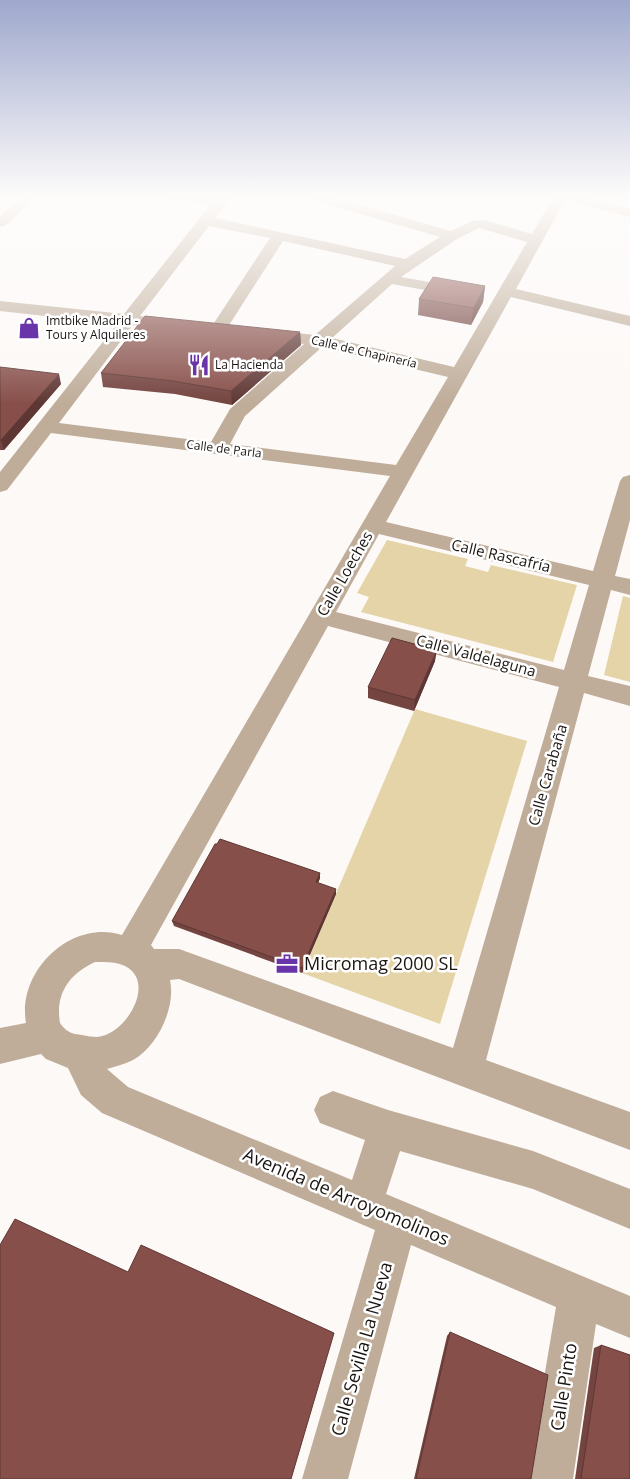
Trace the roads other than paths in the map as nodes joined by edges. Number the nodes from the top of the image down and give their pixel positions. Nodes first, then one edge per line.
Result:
1 (170, 266) edge
2 (259, 266) edge
3 (403, 266) edge
4 (520, 266) edge
5 (388, 279) junction
6 (504, 295) junction
7 (0, 306) edge
8 (128, 320) junction
9 (630, 321) edge
10 (218, 329) junction
11 (318, 340) junction
12 (459, 374) junction
13 (46, 427) junction
14 (218, 448) junction
15 (0, 456) edge
16 (21, 459) junction
17 (403, 472) junction
18 (630, 481) edge
19 (0, 486) edge
20 (372, 526) junction
21 (602, 580) junction
22 (630, 587) edge
23 (321, 616) junction
24 (574, 682) junction
25 (630, 696) edge
26 (139, 958) junction
27 (48, 1035) junction
28 (0, 1046) edge
29 (80, 1055) junction
30 (465, 1070) junction
31 (333, 1110) dead end
32 (388, 1129) junction
33 (630, 1131) edge
34 (630, 1209) edge
35 (381, 1212) junction
36 (579, 1295) junction
37 (630, 1316) edge
38 (325, 1479) edge
39 (550, 1479) edge

1 - 8 street
2 - 10 street
3 - 5 street
4 - 6 street, Calle Loeches
5 - 6 street
5 - 11 street
6 - 9 street
6 - 12 street, Calle Loeches
7 - 8 street, Calle de Chapinería
8 - 10 street, Calle de Chapinería
8 - 13 street
10 - 11 street, Calle de Chapinería
11 - 12 street, Calle de Chapinería
11 - 14 street
12 - 17 street, Calle Loeches
13 - 14 street, Calle de Parla
13 - 16 street
14 - 17 street, Calle de Parla
15 - 16 street
16 - 19 street
17 - 20 street, Calle Loeches
18 - 21 street, Calle Carabaña
20 - 21 street, Calle Rascafría
20 - 23 street, Calle Loeches
21 - 22 street, Calle Rascafría
21 - 24 street, Calle Carabaña
23 - 24 street, Calle Valdelaguna
23 - 26 street, Calle Loeches
24 - 25 street, Calle Valdelaguna
24 - 30 street, Calle Carabaña
26 - 27 street
26 - 29 street
26 - 30 street
27 - 28 street
27 - 29 street
29 - 35 street, Avenida de Arroyomolinos
30 - 33 street
31 - 32 street
32 - 34 street
32 - 35 street, Calle Sevilla La Nueva
35 - 36 street, Avenida de Arroyomolinos
35 - 38 street, Calle Sevilla La Nueva
36 - 37 street, Avenida de Arroyomolinos
36 - 39 street, Calle Pinto

